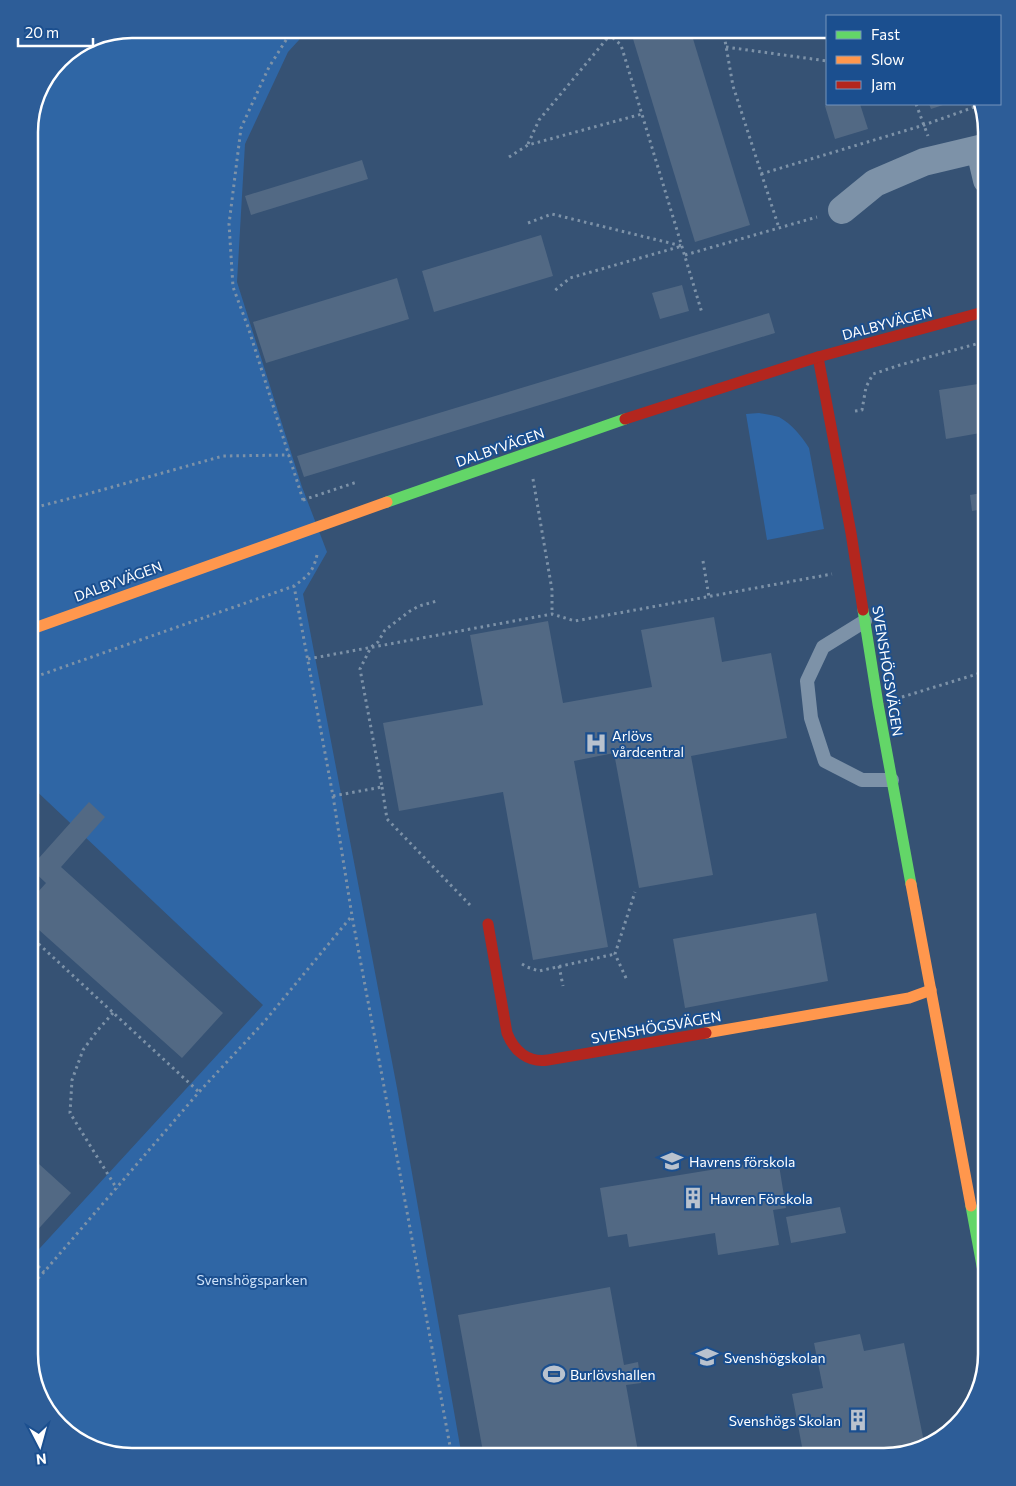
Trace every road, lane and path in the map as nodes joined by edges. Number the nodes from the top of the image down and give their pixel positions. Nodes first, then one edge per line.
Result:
1 (287, 38) edge
2 (607, 38) edge
3 (613, 38) edge
4 (724, 38) edge
5 (726, 47) junction
6 (826, 60) edge
7 (916, 105) edge
8 (975, 107) edge
9 (642, 114) junction
10 (924, 125) junction
11 (528, 144) junction
12 (978, 150) edge
13 (509, 157) dead end
14 (937, 160) junction
15 (761, 174) junction
16 (842, 210) joint
17 (528, 223) dead end
18 (779, 228) junction
19 (682, 246) junction
20 (685, 255) junction
21 (553, 292) dead end
22 (702, 312) dead end
23 (978, 313) edge
24 (978, 344) edge
25 (818, 357) junction
26 (830, 418) junction
27 (289, 455) junction
28 (532, 476) dead end
29 (38, 507) edge
30 (310, 528) junction
31 (703, 562) dead end
32 (837, 574) dead end
33 (294, 586) junction
34 (709, 597) junction
35 (437, 601) dead end
36 (552, 614) junction
37 (865, 621) junction
38 (38, 627) edge
39 (371, 647) junction
40 (308, 659) junction
41 (978, 674) edge
42 (38, 676) edge
43 (878, 704) junction
44 (892, 780) junction
45 (382, 787) junction
46 (333, 796) junction
47 (634, 892) dead end
48 (352, 916) junction
49 (488, 924) joint
50 (38, 943) edge
51 (615, 954) junction
52 (516, 960) dead end
53 (559, 966) junction
54 (626, 978) dead end
55 (563, 986) dead end
56 (931, 990) junction
57 (113, 1013) junction
58 (199, 1092) junction
59 (117, 1188) junction
60 (978, 1244) edge
61 (38, 1266) edge
62 (44, 1272) junction
63 (38, 1278) edge
64 (450, 1448) edge

1 - 27 path
2 - 11 path
3 - 9 path
4 - 5 path
5 - 6 path
5 - 15 path
7 - 10 path
8 - 10 path
9 - 11 path
9 - 19 path
10 - 14 path
10 - 15 path
11 - 13 path
12 - 14 street
14 - 16 street
15 - 18 path
16 - 18 path
17 - 19 path
18 - 20 path
19 - 20 path
19 - 21 path
20 - 22 path
23 - 25 street, DALBYVÄGEN
24 - 26 path
25 - 26 street, SVENSHÖGSVÄGEN
25 - 30 street, DALBYVÄGEN
26 - 37 street, SVENSHÖGSVÄGEN
27 - 29 path
27 - 30 path
28 - 36 path
30 - 33 path
30 - 38 street, DALBYVÄGEN
31 - 34 path
32 - 34 path
33 - 40 path
33 - 42 path
34 - 36 path
35 - 39 path
36 - 39 path
37 - 43 street, SVENSHÖGSVÄGEN
37 - 44 lane
39 - 40 path
39 - 45 path
40 - 46 path
41 - 43 path
43 - 44 street, SVENSHÖGSVÄGEN
44 - 56 street, SVENSHÖGSVÄGEN
45 - 46 path
45 - 49 path
46 - 48 path
47 - 51 path
48 - 58 path
48 - 64 path
49 - 56 street, SVENSHÖGSVÄGEN
50 - 57 path
51 - 53 path
51 - 54 path
52 - 53 path
53 - 55 path
56 - 60 street, SVENSHÖGSVÄGEN
57 - 58 path
57 - 59 path
58 - 59 path
59 - 62 path
61 - 62 path
62 - 63 path

